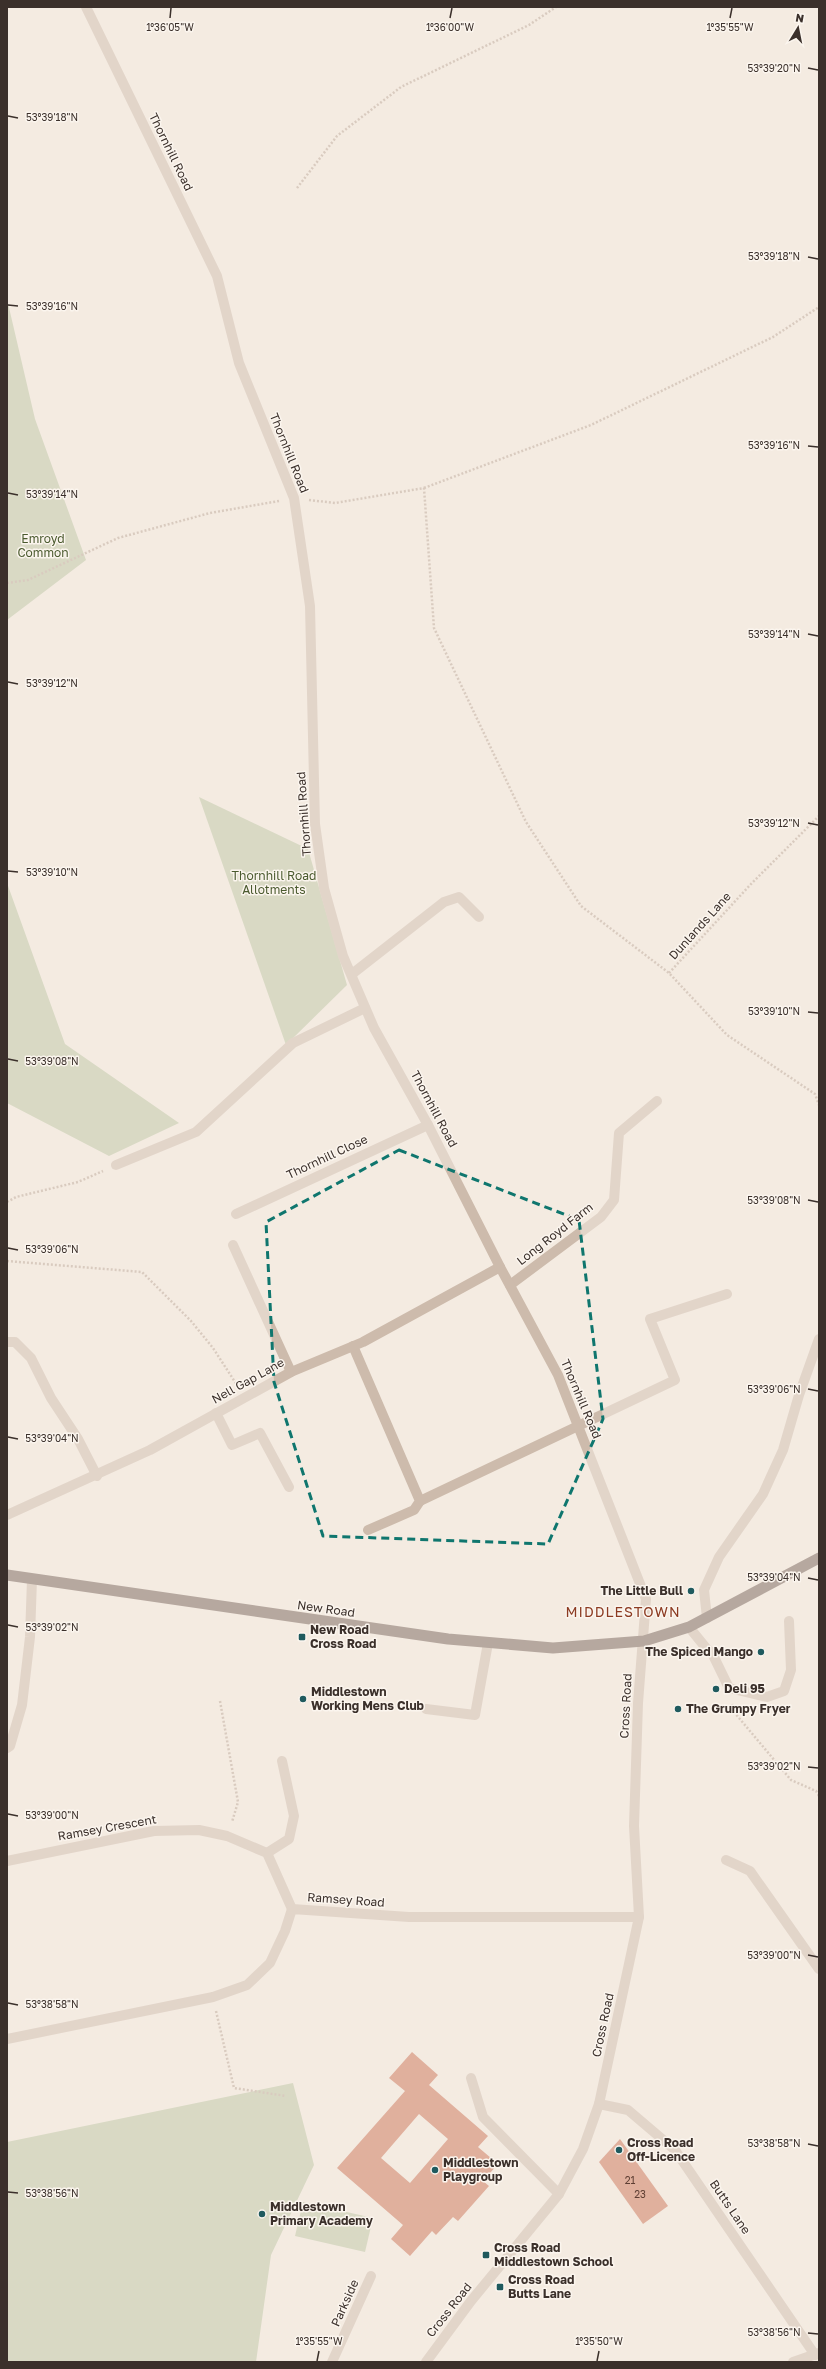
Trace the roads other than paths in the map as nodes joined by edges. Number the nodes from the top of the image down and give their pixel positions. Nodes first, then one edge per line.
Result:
1 (86, 7) edge
2 (479, 917) dead end
3 (352, 974) junction
4 (365, 1008) junction
5 (658, 1101) dead end
6 (428, 1125) junction
7 (116, 1166) road end
8 (236, 1214) dead end
9 (233, 1245) dead end
10 (500, 1267) junction
11 (510, 1285) junction
12 (727, 1294) dead end
13 (819, 1339) edge
14 (7, 1342) edge
15 (353, 1346) junction
16 (291, 1372) junction
17 (216, 1413) junction
18 (579, 1426) junction
19 (97, 1476) junction
20 (289, 1487) dead end
21 (420, 1501) junction
22 (7, 1515) edge
23 (368, 1530) dead end
24 (819, 1558) edge
25 (7, 1575) edge
26 (32, 1579) junction
27 (707, 1618) junction
28 (789, 1621) dead end
29 (689, 1626) junction
30 (644, 1641) junction
31 (488, 1643) junction
32 (426, 1709) dead end
33 (7, 1748) edge
34 (282, 1761) dead end
35 (267, 1853) junction
36 (726, 1860) dead end
37 (7, 1861) edge
38 (292, 1909) junction
39 (639, 1917) junction
40 (819, 1969) edge
41 (7, 2039) edge
42 (471, 2078) dead end
43 (599, 2104) junction
44 (559, 2194) junction
45 (371, 2276) dead end
46 (817, 2354) edge
47 (332, 2362) edge
48 (426, 2362) edge
49 (793, 2362) edge

1 - 3 street, Thornhill Road
2 - 3 street
3 - 4 street, Thornhill Road
4 - 6 street, Thornhill Road
4 - 7 street
5 - 11 street, Long Royd Farm
6 - 8 street, Thornhill Close
6 - 10 street, Thornhill Road
9 - 16 street
10 - 11 street, Thornhill Road
10 - 15 street, Nell Gap Lane
11 - 18 street, Thornhill Road
12 - 18 street
13 - 27 street
14 - 19 street
15 - 16 street, Nell Gap Lane
15 - 21 street
16 - 17 street, Nell Gap Lane
17 - 19 street, Nell Gap Lane
17 - 20 street
18 - 21 street
18 - 30 street, Thornhill Road
19 - 22 street, Nell Gap Lane
21 - 23 street
24 - 27 highway
25 - 26 highway, New Road
26 - 31 highway, New Road
26 - 33 street
27 - 29 highway, New Road
28 - 29 street
29 - 30 highway, New Road
30 - 31 highway, New Road
30 - 39 street, Cross Road
31 - 32 street
34 - 35 street
35 - 37 street, Ramsey Crescent
35 - 38 street
36 - 40 street
38 - 39 street, Ramsey Road
38 - 41 street, Ramsey Road
39 - 43 street, Cross Road
42 - 44 street
43 - 44 street, Cross Road
43 - 46 street, Butts Lane
44 - 48 street, Cross Road
45 - 47 street, Parkside
46 - 49 street

